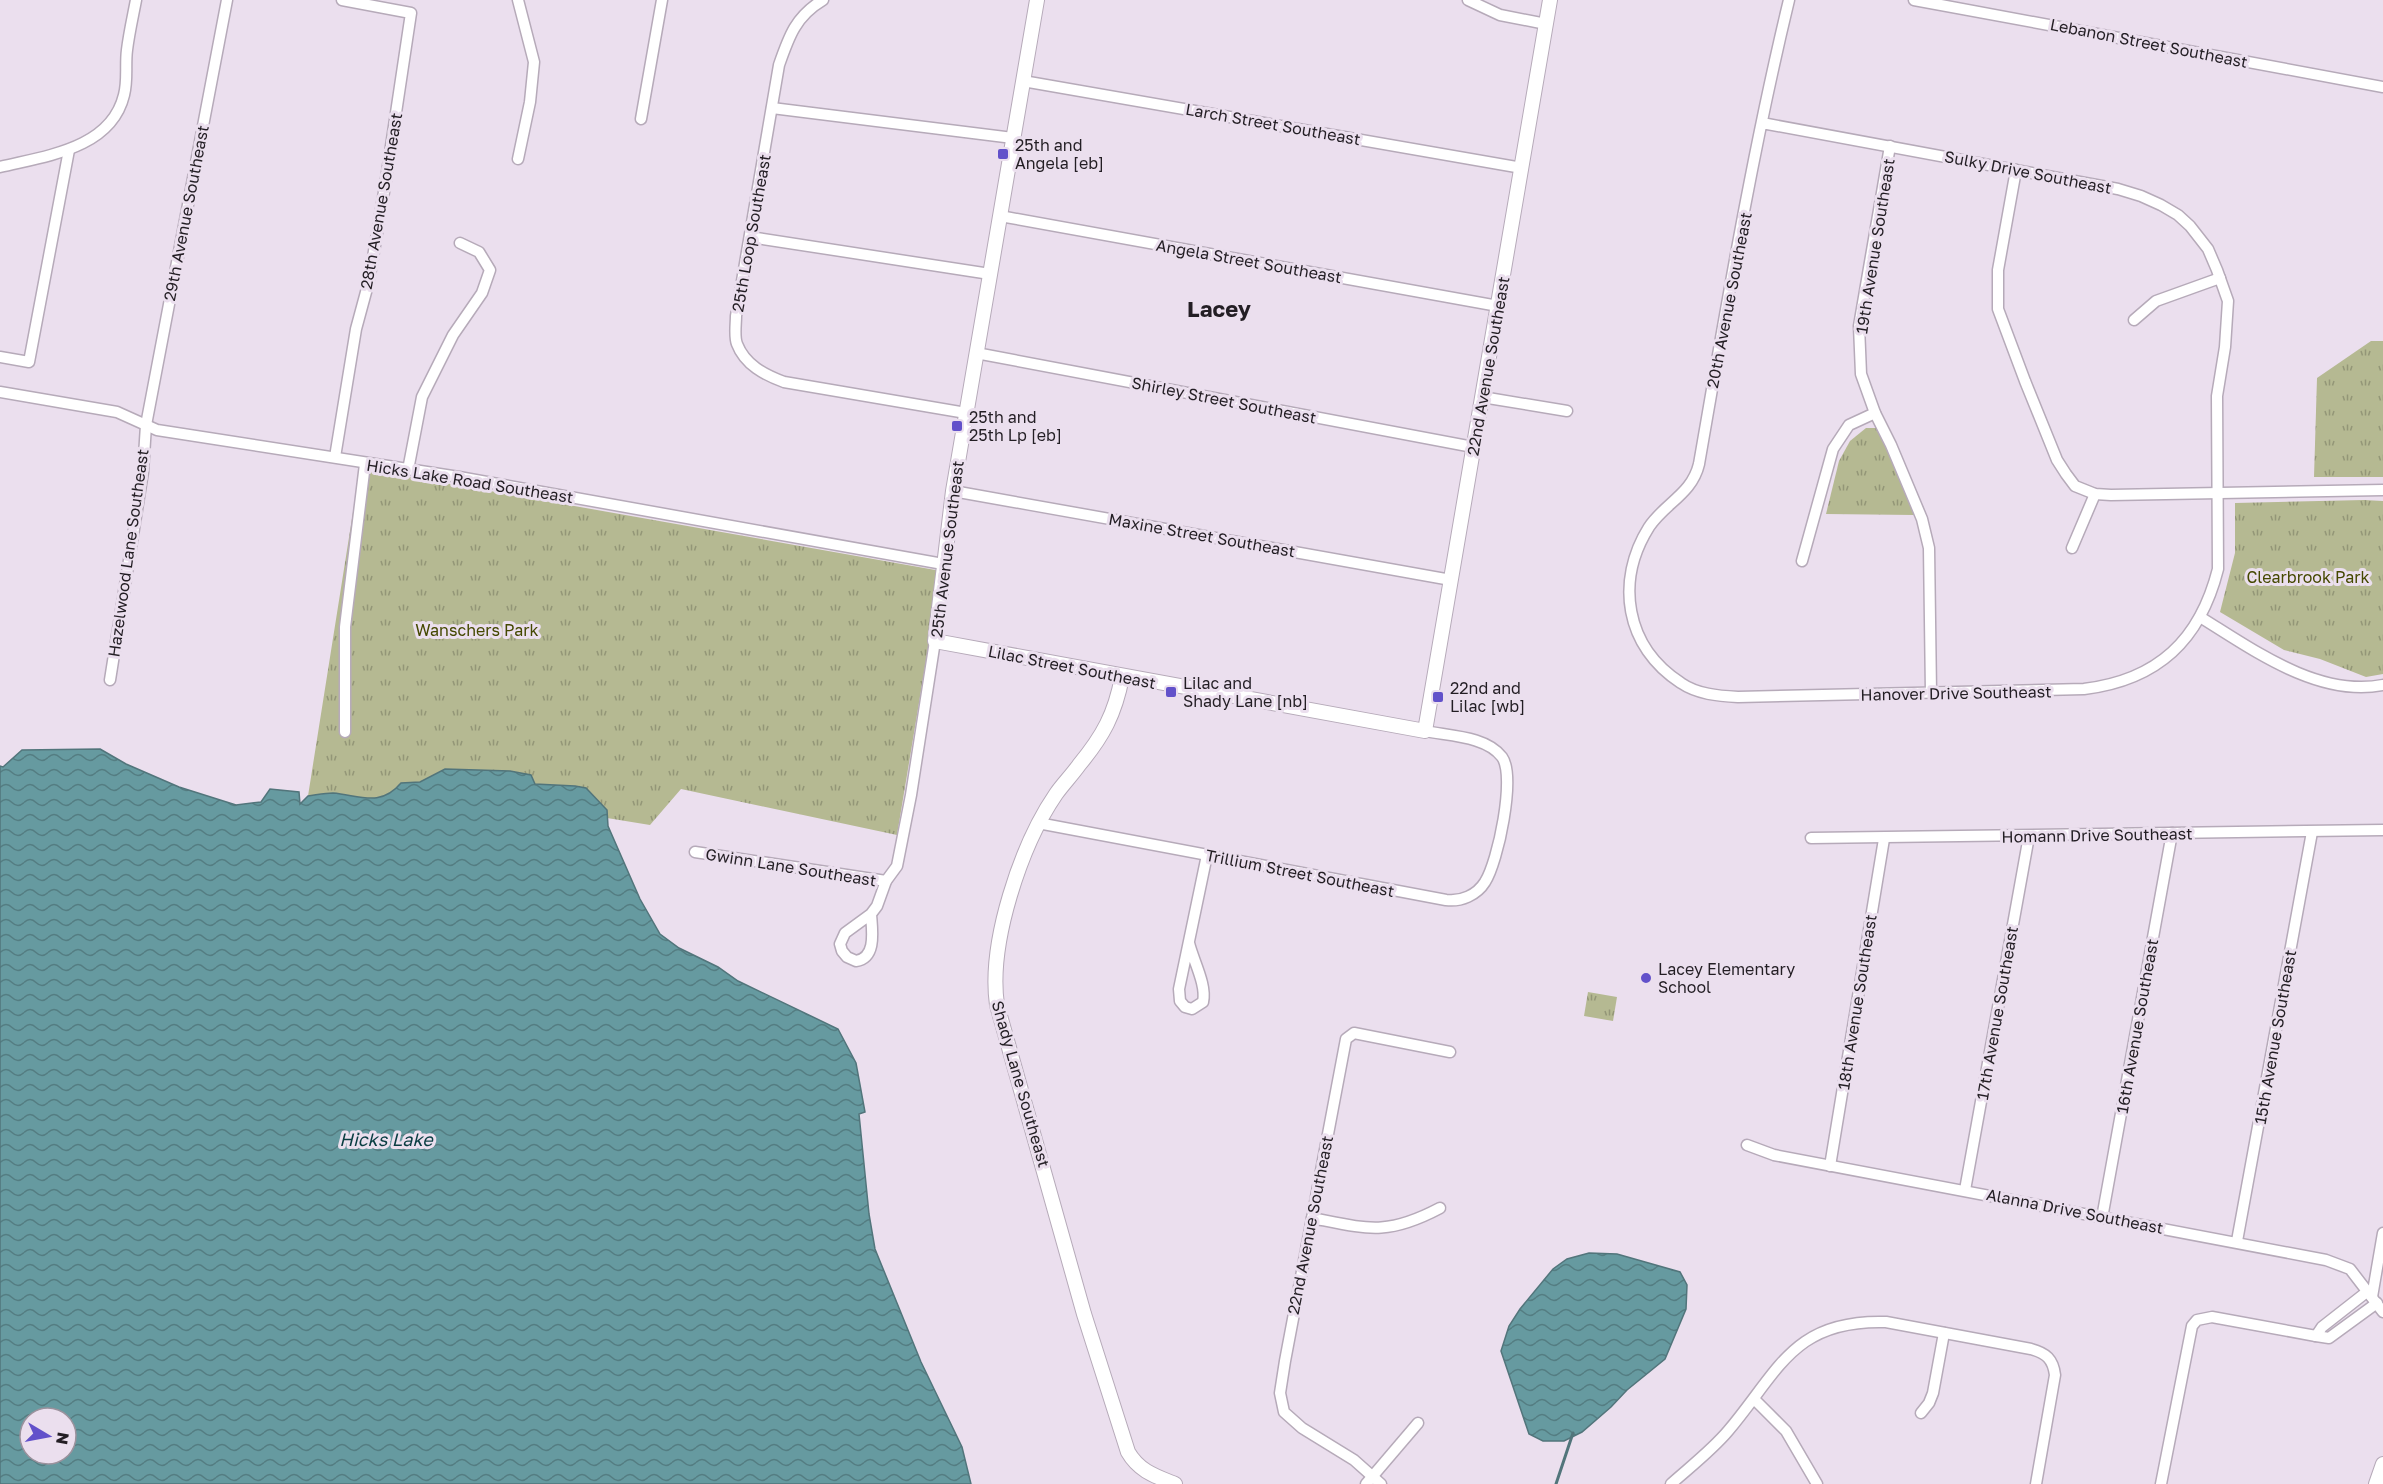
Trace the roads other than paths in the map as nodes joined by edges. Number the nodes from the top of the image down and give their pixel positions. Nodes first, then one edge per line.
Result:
1 (136, 0) edge
2 (227, 0) edge
3 (342, 0) edge
4 (518, 0) edge
5 (662, 0) edge
6 (823, 0) edge
7 (1031, 0) edge
8 (1037, 0) edge
9 (1468, 0) edge
10 (1550, 0) edge
11 (1789, 0) edge
12 (1914, 0) edge
13 (1546, 24) junction
14 (1023, 81) junction
15 (2383, 87) edge
16 (772, 108) junction
17 (641, 119) dead end
18 (1762, 123) junction
19 (1013, 138) junction
20 (1890, 146) junction
21 (69, 150) junction
22 (518, 159) dead end
23 (0, 166) edge
24 (1522, 168) junction
25 (2016, 170) junction
26 (999, 216) junction
27 (750, 237) junction
28 (460, 243) dead end
29 (990, 274) junction
30 (2220, 278) junction
31 (1498, 306) junction
32 (2134, 320) dead end
33 (976, 353) junction
34 (0, 357) edge
35 (0, 392) edge
36 (1482, 397) junction
37 (1567, 411) dead end
38 (966, 413) junction
39 (1875, 413) junction
40 (146, 425) junction
41 (1473, 447) junction
42 (335, 458) junction
43 (365, 464) junction
44 (408, 470) junction
45 (2383, 490) edge
46 (953, 491) junction
47 (2218, 493) junction
48 (2095, 494) junction
49 (2072, 548) dead end
50 (1802, 561) dead end
51 (943, 564) junction
52 (1451, 580) junction
53 (1629, 580) joint
54 (2200, 617) junction
55 (935, 641) junction
56 (1122, 677) junction
57 (110, 680) dead end
58 (2383, 685) edge
59 (1931, 693) junction
60 (1425, 731) junction
61 (345, 732) dead end
62 (1504, 812) joint
63 (1038, 823) junction
64 (2383, 830) edge
65 (2312, 832) junction
66 (2172, 834) junction
67 (2029, 836) junction
68 (1811, 838) dead end
69 (1884, 839) junction
70 (695, 852) dead end
71 (1207, 855) junction
72 (886, 881) junction
73 (872, 914) dead end
74 (1189, 943) junction
75 (1450, 1052) dead end
76 (1747, 1145) dead end
77 (1830, 1166) junction
78 (1965, 1190) junction
79 (1440, 1208) dead end
80 (1312, 1218) junction
81 (2102, 1218) junction
82 (2383, 1233) edge
83 (2237, 1241) junction
84 (2375, 1301) edge
85 (1944, 1334) junction
86 (1754, 1399) junction
87 (1922, 1413) dead end
88 (1418, 1423) dead end
89 (2383, 1464) edge
90 (1373, 1481) edge
91 (1174, 1484) edge
92 (1671, 1484) edge
93 (1817, 1484) edge
94 (2036, 1484) edge
95 (2161, 1484) edge
96 (2376, 1484) edge

1 - 21 street
2 - 40 street, 29th Avenue Southeast
3 - 42 street, 28th Avenue Southeast
4 - 22 street
5 - 17 street
6 - 16 street, 25th Loop Southeast
7 - 8 street
8 - 14 street, 25th Avenue Southeast
9 - 13 street
10 - 13 street, 22nd Avenue Southeast
11 - 18 street, 20th Avenue Southeast
12 - 15 street, Lebanon Street Southeast
13 - 24 street, 22nd Avenue Southeast
14 - 19 street, 25th Avenue Southeast
14 - 24 street, Larch Street Southeast
16 - 19 street
16 - 27 street, 25th Loop Southeast
18 - 20 street, Sulky Drive Southeast
18 - 53 street, 20th Avenue Southeast
19 - 26 street, 25th Avenue Southeast
20 - 25 street, Sulky Drive Southeast
20 - 39 street, 19th Avenue Southeast
21 - 23 street
21 - 34 street
24 - 31 street, 22nd Avenue Southeast
25 - 30 street, Sulky Drive Southeast
25 - 48 street
26 - 29 street, 25th Avenue Southeast
26 - 31 street, Angela Street Southeast
27 - 29 street
27 - 38 street, 25th Loop Southeast
28 - 44 street
29 - 33 street, 25th Avenue Southeast
30 - 32 street
30 - 47 street, Sulky Drive Southeast
31 - 36 street, 22nd Avenue Southeast
33 - 38 street, 25th Avenue Southeast
33 - 41 street, Shirley Street Southeast
35 - 40 street, Hicks Lake Road Southeast
36 - 37 street
36 - 41 street, 22nd Avenue Southeast
38 - 46 street, 25th Avenue Southeast
39 - 50 street
39 - 59 street, 19th Avenue Southeast
40 - 42 street, Hicks Lake Road Southeast
40 - 57 street, Hazelwood Lane Southeast
41 - 52 street, 22nd Avenue Southeast
42 - 43 street, Hicks Lake Road Southeast
43 - 44 street, Hicks Lake Road Southeast
43 - 61 street
44 - 51 street, Hicks Lake Road Southeast
45 - 47 street
46 - 51 street, 25th Avenue Southeast
46 - 52 street, Maxine Street Southeast
47 - 48 street
47 - 54 street, Hanover Drive Southeast
48 - 49 street
51 - 55 street, 25th Avenue Southeast
52 - 60 street, 22nd Avenue Southeast
53 - 59 street, Hanover Drive Southeast
54 - 58 street
54 - 59 street, Hanover Drive Southeast
55 - 56 street, Lilac Street Southeast
55 - 72 street, 25th Avenue Southeast
56 - 60 street, Lilac Street Southeast
56 - 63 street, Shady Lane Southeast
60 - 62 street, Lilac Street Southeast
62 - 71 street, Trillium Street Southeast
63 - 71 street, Trillium Street Southeast
63 - 91 street, Shady Lane Southeast
64 - 65 street, Homann Drive Southeast
65 - 66 street, Homann Drive Southeast
65 - 83 street, 15th Avenue Southeast
66 - 67 street, Homann Drive Southeast
66 - 81 street, 16th Avenue Southeast
67 - 69 street, Homann Drive Southeast
67 - 78 street, 17th Avenue Southeast
68 - 69 street, Homann Drive Southeast
69 - 77 street, 18th Avenue Southeast
70 - 72 street, Gwinn Lane Southeast
71 - 74 street
72 - 73 street, 25th Avenue Southeast
74 - 74 street
75 - 80 street, 22nd Avenue Southeast
76 - 77 street, Alanna Drive Southeast
77 - 78 street, Alanna Drive Southeast
78 - 81 street, Alanna Drive Southeast
79 - 80 street
80 - 90 street, 22nd Avenue Southeast
81 - 83 street, Alanna Drive Southeast
82 - 84 street
83 - 84 street, Alanna Drive Southeast
84 - 95 street
85 - 86 street
85 - 87 street
85 - 94 street
86 - 92 street
86 - 93 street
88 - 90 street
89 - 96 street

